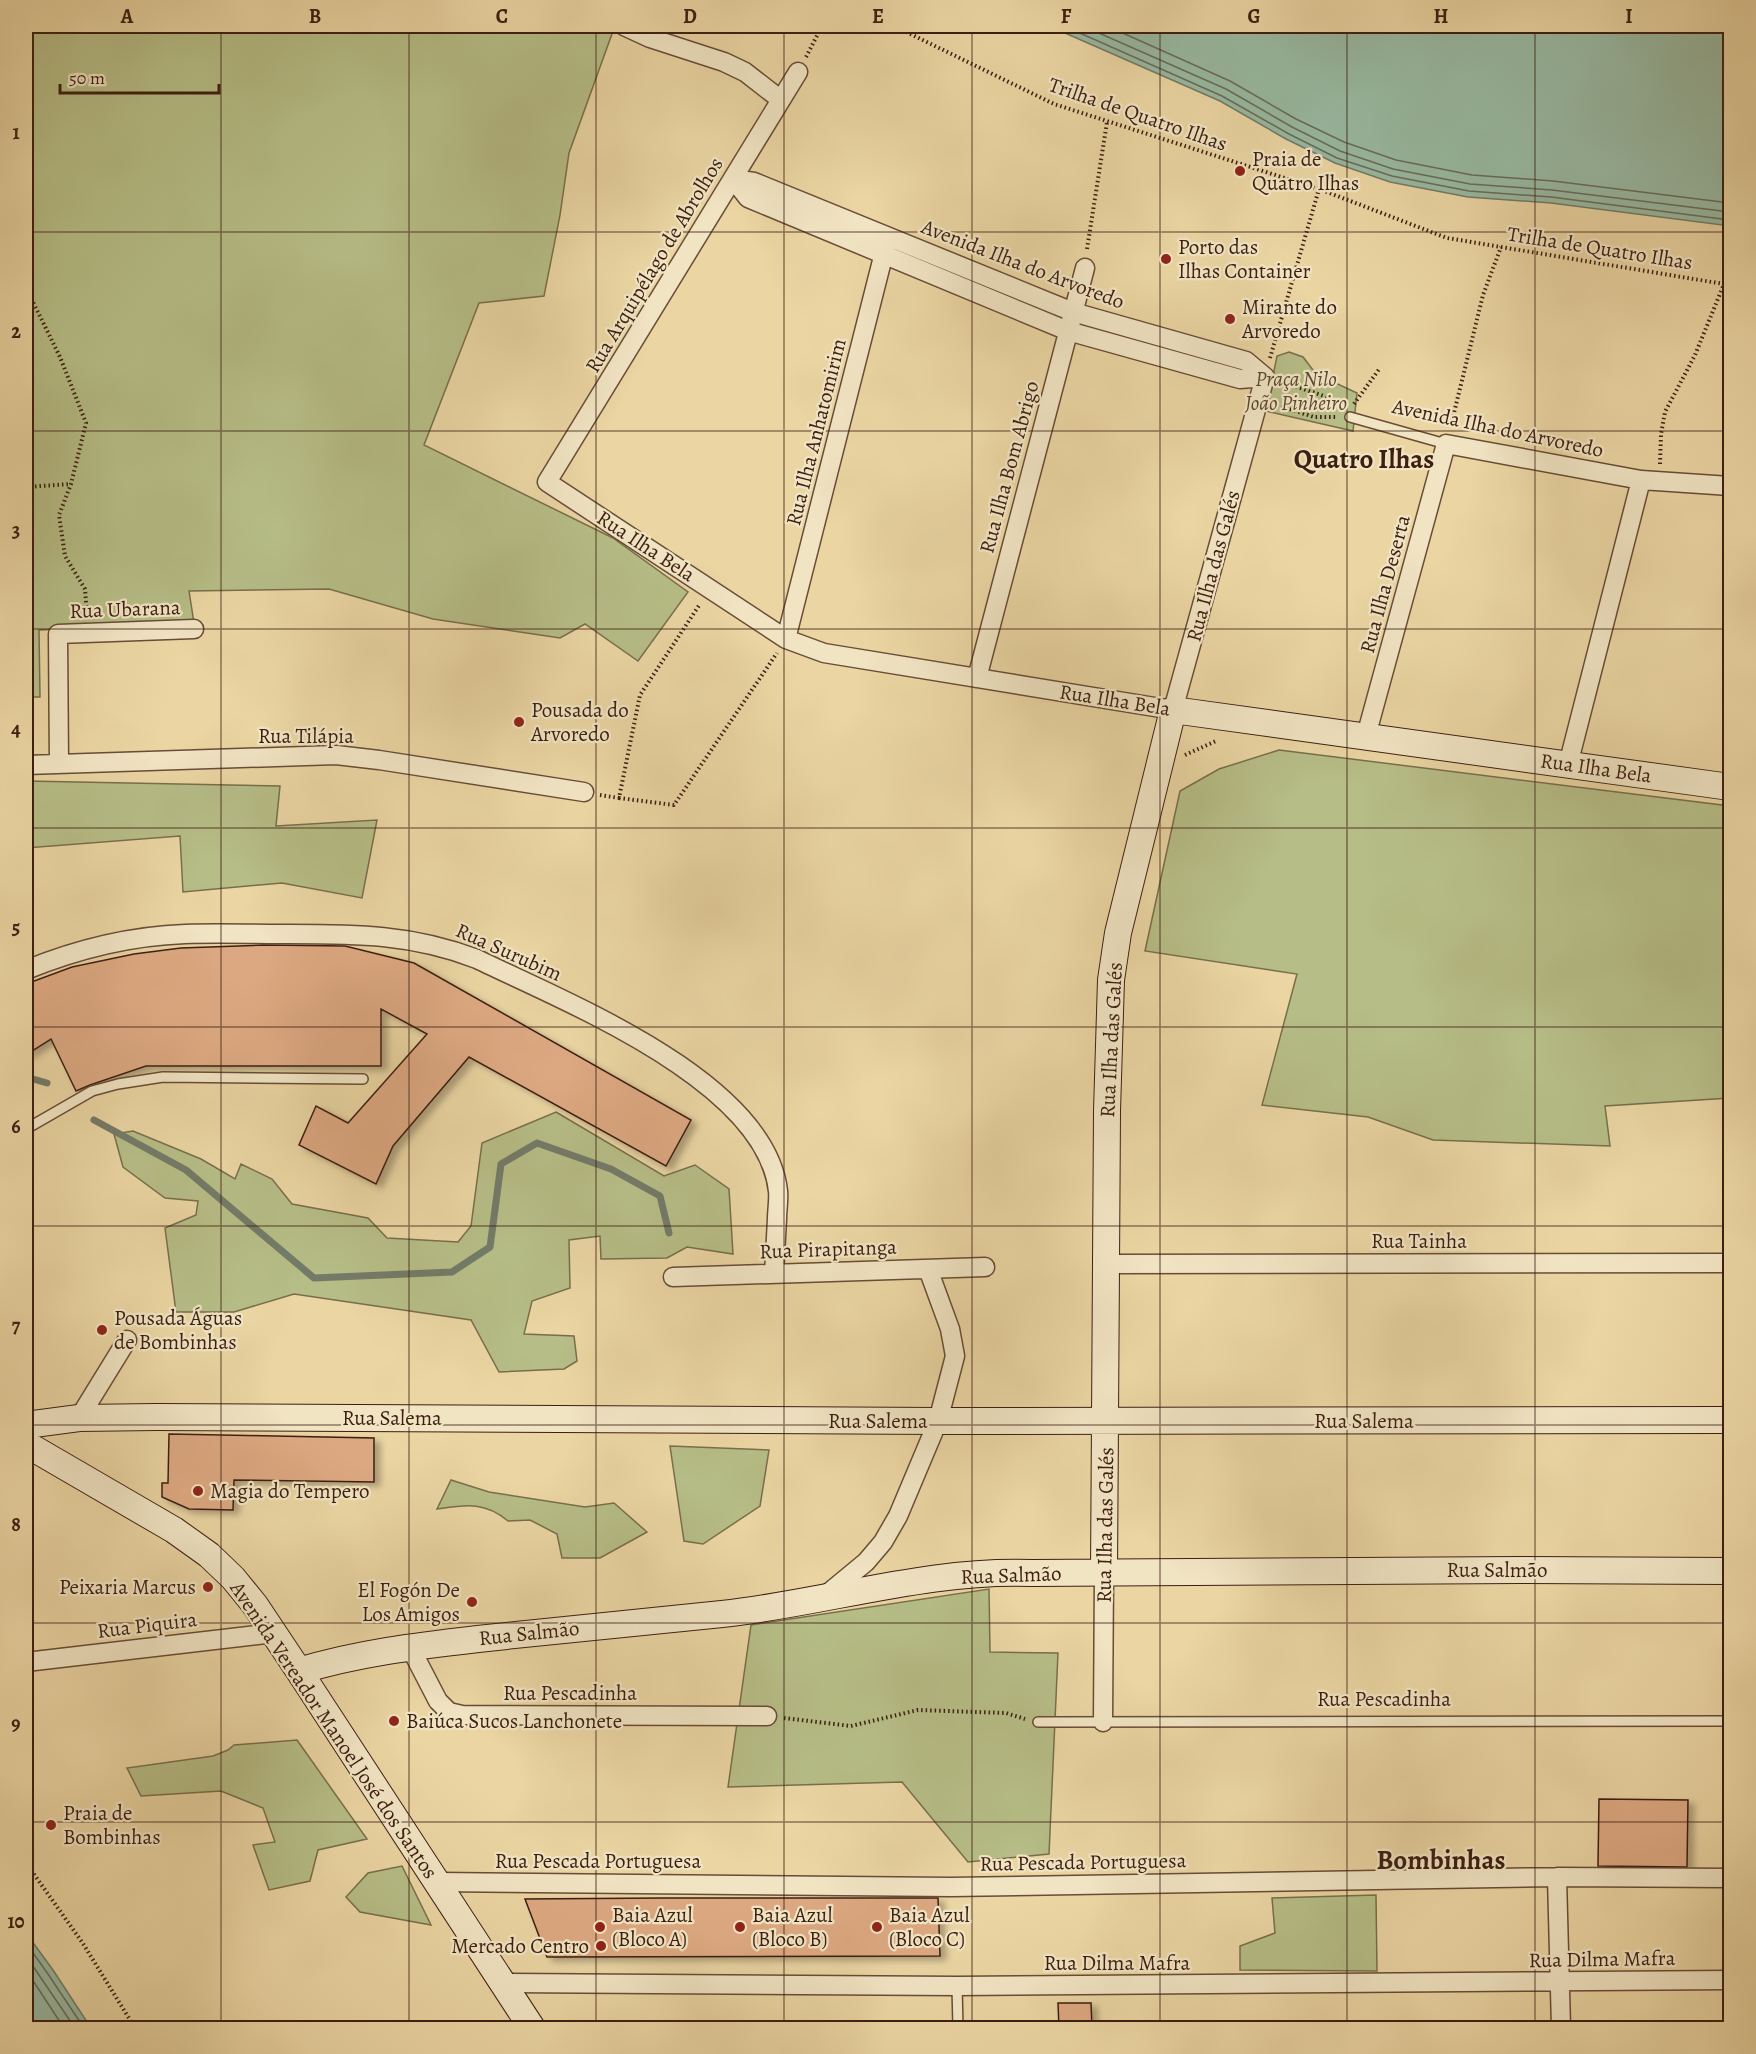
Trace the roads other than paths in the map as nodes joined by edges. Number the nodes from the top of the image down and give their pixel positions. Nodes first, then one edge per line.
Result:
1 (624, 26) edge
2 (798, 72) road end
3 (781, 100) junction
4 (733, 179) junction
5 (888, 237) junction
6 (884, 256) junction
7 (1085, 267) road end
8 (1073, 312) junction
9 (1068, 331) junction
10 (1265, 376) junction
11 (1350, 417) road end
12 (1446, 444) junction
13 (1641, 480) junction
14 (548, 482) joint
15 (1731, 486) edge
16 (194, 629) dead end
17 (786, 639) junction
18 (977, 678) junction
19 (1173, 710) junction
20 (1366, 736) junction
21 (59, 764) junction
22 (26, 765) edge
23 (1568, 765) junction
24 (1731, 787) edge
25 (584, 792) road end
26 (26, 970) edge
27 (363, 1079) dead end
28 (26, 1129) edge
29 (1731, 1263) edge
30 (1107, 1264) junction
31 (985, 1267) dead end
32 (928, 1269) junction
33 (774, 1274) junction
34 (673, 1277) dead end
35 (127, 1340) dead end
36 (79, 1418) junction
37 (1106, 1420) junction
38 (1731, 1420) edge
39 (938, 1421) junction
40 (26, 1425) edge
41 (26, 1444) edge
42 (1731, 1571) edge
43 (1104, 1572) junction
44 (822, 1598) junction
45 (274, 1633) junction
46 (410, 1647) junction
47 (26, 1662) edge
48 (299, 1671) junction
49 (766, 1716) road end
50 (1731, 1721) edge
51 (1038, 1722) road end
52 (1103, 1722) junction
53 (1557, 1877) junction
54 (1731, 1878) edge
55 (437, 1882) junction
56 (1731, 1980) edge
57 (1560, 1982) junction
58 (503, 1983) junction
59 (957, 1986) junction
60 (532, 2028) edge
61 (958, 2028) edge
62 (1561, 2028) edge

1 - 3 street
2 - 3 street, Rua Arquipélago de Abrolhos
3 - 4 street, Rua Arquipélago de Abrolhos
4 - 5 street, Avenida Ilha do Arvoredo
4 - 6 street, Avenida Ilha do Arvoredo
4 - 14 street, Rua Arquipélago de Abrolhos
5 - 6 street, Rua Ilha Anhatomirim
5 - 8 street, Avenida Ilha do Arvoredo
6 - 9 street, Avenida Ilha do Arvoredo
6 - 17 street, Rua Ilha Anhatomirim
7 - 8 street, Rua Ilha Bom Abrigo
8 - 9 street, Rua Ilha Bom Abrigo
8 - 10 street, Avenida Ilha do Arvoredo
9 - 10 street, Avenida Ilha do Arvoredo
9 - 18 street, Rua Ilha Bom Abrigo
10 - 19 street, Rua Ilha das Galés
11 - 12 lane, Avenida Ilha do Arvoredo
12 - 13 street, Avenida Ilha do Arvoredo
12 - 20 street, Rua Ilha Deserta
13 - 15 street, Avenida Ilha do Arvoredo
13 - 23 street
14 - 17 street, Rua Ilha Bela
16 - 21 street, Rua Ubarana
17 - 18 street, Rua Ilha Bela
18 - 19 street, Rua Ilha Bela
19 - 20 main road, Rua Ilha Bela
19 - 30 main road, Rua Ilha das Galés
20 - 23 main road, Rua Ilha Bela
21 - 22 street, Rua Tilápia
21 - 25 street, Rua Tilápia
23 - 24 main road, Rua Ilha Bela
26 - 33 street, Rua Surubim
27 - 28 lane
29 - 30 street, Rua Tainha
30 - 37 main road, Rua Ilha das Galés
31 - 32 street, Rua Pirapitanga
32 - 33 street, Rua Pirapitanga
32 - 39 street
33 - 34 street, Rua Pirapitanga
35 - 36 street
36 - 39 main road, Rua Salema
36 - 40 main road, Rua Salema
37 - 38 main road, Rua Salema
37 - 39 main road, Rua Salema
37 - 43 main road, Rua Ilha das Galés
39 - 44 street
41 - 45 main road, Avenida Vereador Manoel José dos Santos
42 - 43 main road, Rua Salmão
43 - 44 main road, Rua Salmão
43 - 52 street, Rua Ilha das Galés
44 - 46 main road, Rua Salmão
45 - 47 street, Rua Piquira
45 - 48 main road, Avenida Vereador Manoel José dos Santos
46 - 48 main road, Rua Salmão
46 - 49 street, Rua Pescadinha
48 - 55 main road, Avenida Vereador Manoel José dos Santos
50 - 52 lane, Rua Pescadinha
51 - 52 lane, Rua Pescadinha
53 - 54 street, Rua Pescada Portuguesa
53 - 55 street, Rua Pescada Portuguesa
53 - 57 street
55 - 58 main road, Avenida Vereador Manoel José dos Santos
56 - 57 street, Rua Dilma Mafra
57 - 59 street, Rua Dilma Mafra
57 - 62 street
58 - 59 street, Rua Dilma Mafra
58 - 60 main road, Avenida Vereador Manoel José dos Santos
59 - 61 lane

